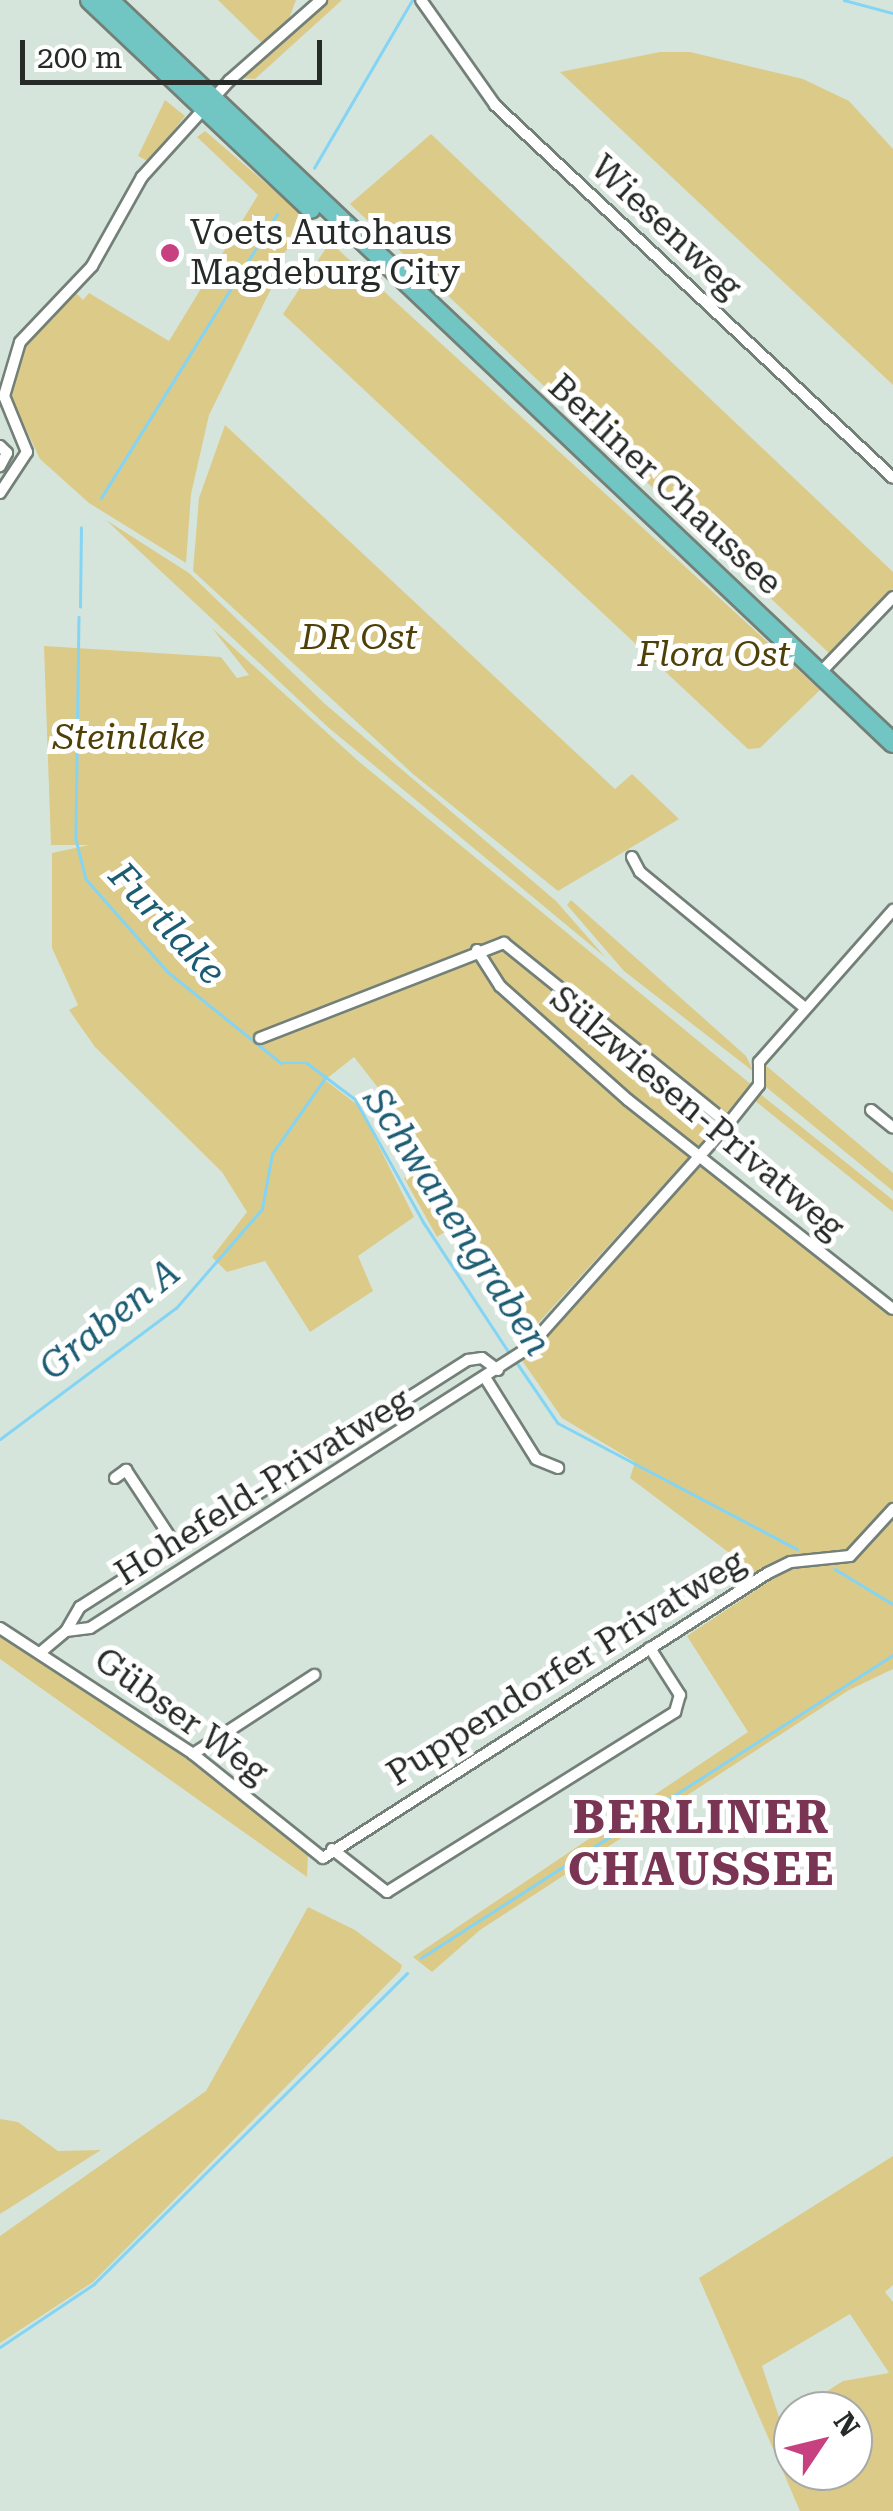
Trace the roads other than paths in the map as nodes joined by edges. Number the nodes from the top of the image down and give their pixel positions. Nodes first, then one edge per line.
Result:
1 (90, 0) edge
2 (110, 0) edge
3 (321, 0) edge
4 (422, 1) edge
5 (206, 105) junction
6 (0, 446) edge
7 (0, 466) edge
8 (893, 478) edge
9 (0, 493) edge
10 (893, 597) edge
11 (818, 674) junction
12 (893, 743) edge
13 (632, 858) dead end
14 (893, 910) edge
15 (477, 950) junction
16 (805, 1008) junction
17 (260, 1038) dead end
18 (871, 1110) dead end
19 (728, 1124) junction
20 (893, 1128) edge
21 (698, 1158) junction
22 (893, 1309) edge
23 (501, 1368) junction
24 (486, 1378) junction
25 (558, 1468) dead end
26 (115, 1478) dead end
27 (893, 1509) edge
28 (176, 1546) junction
29 (0, 1628) edge
30 (66, 1631) junction
31 (650, 1648) junction
32 (41, 1652) junction
33 (314, 1675) dead end
34 (193, 1754) junction
35 (327, 1853) junction

1 - 5 main road, Berliner Chaussee
2 - 5 main road, Berliner Chaussee
3 - 5 street
4 - 8 street, Wiesenweg
5 - 9 street
5 - 11 main road, Berliner Chaussee
6 - 7 street
10 - 11 street
11 - 12 main road, Berliner Chaussee
13 - 16 street
14 - 16 street, Hohefeld-Privatweg
15 - 17 street
15 - 19 street
15 - 21 street, Sülzwiesen-Privatweg
16 - 19 street, Hohefeld-Privatweg
18 - 20 street
19 - 21 street, Hohefeld-Privatweg
21 - 22 street, Sülzwiesen-Privatweg
21 - 23 street, Hohefeld-Privatweg
23 - 24 street, Hohefeld-Privatweg
23 - 28 street, Hohefeld-Privatweg
24 - 25 street
24 - 30 street, Hohefeld-Privatweg
26 - 28 street, Hohefeld-Privatweg
27 - 31 street, Puppendorfer Privatweg
28 - 30 street, Hohefeld-Privatweg
29 - 32 street, Gübser Weg
30 - 32 street, Hohefeld-Privatweg
31 - 35 street, Puppendorfer Privatweg
31 - 35 street, Gübser Weg
32 - 34 street, Gübser Weg
33 - 34 street
34 - 35 street, Gübser Weg

